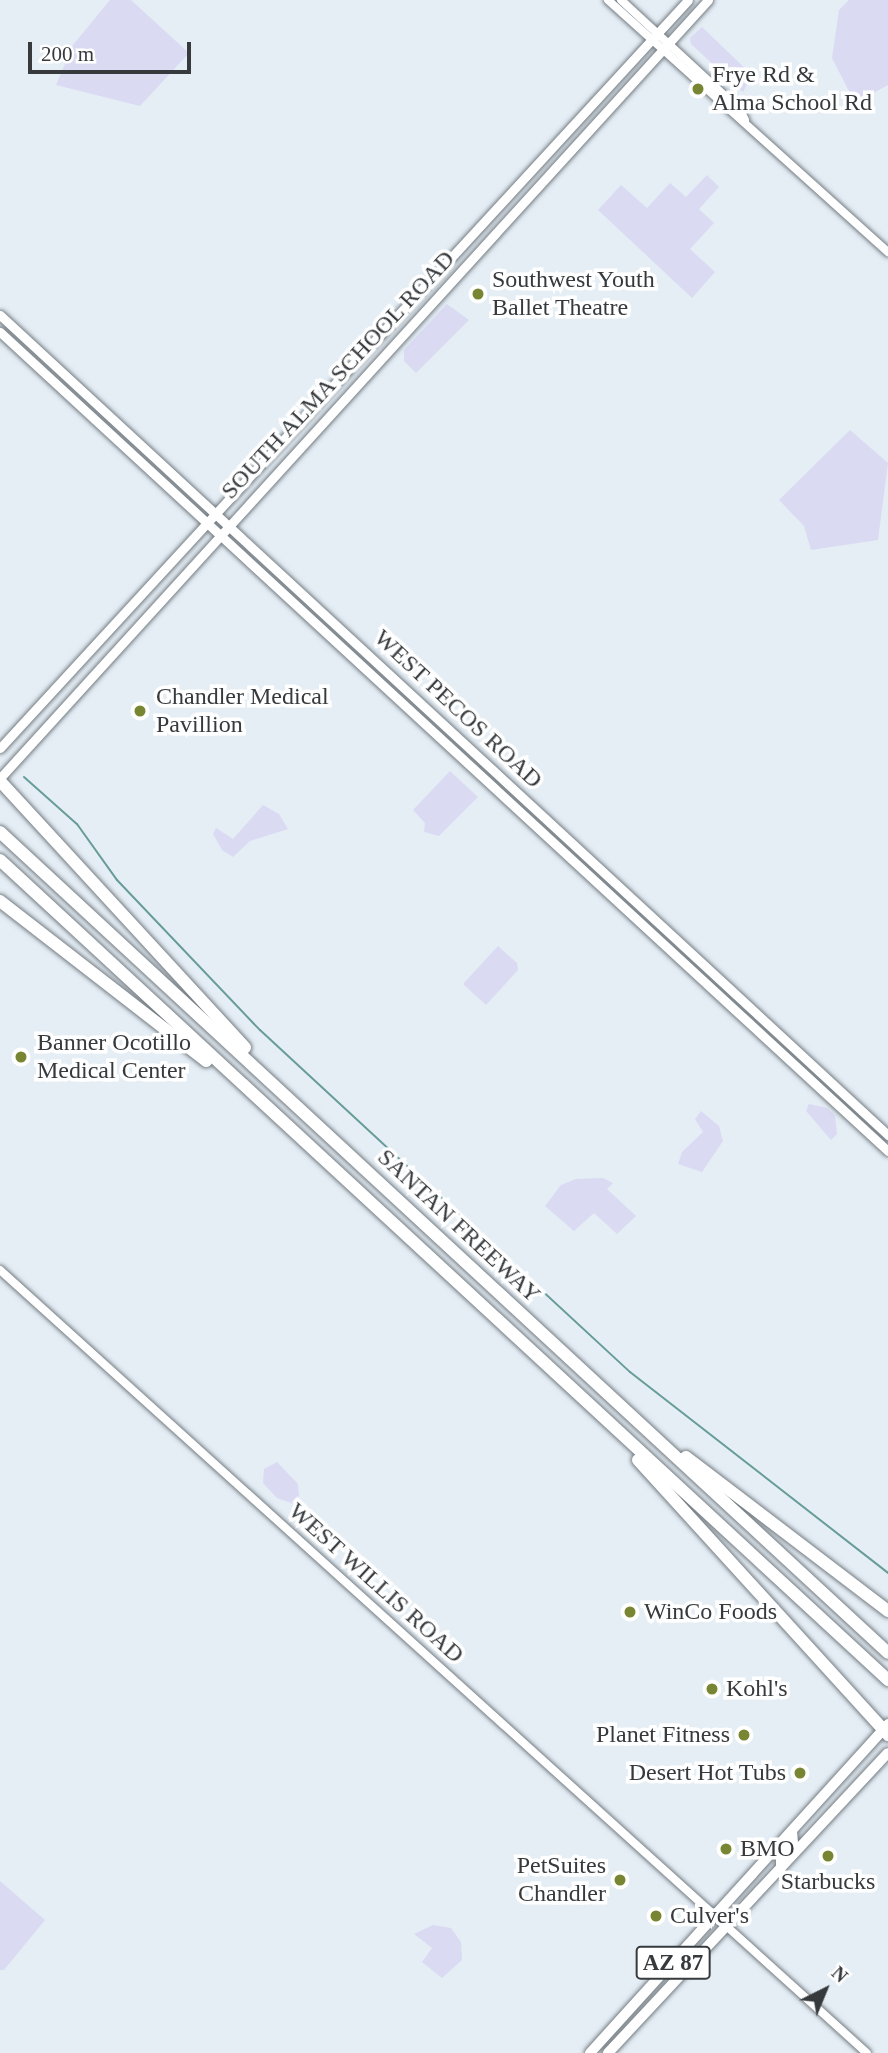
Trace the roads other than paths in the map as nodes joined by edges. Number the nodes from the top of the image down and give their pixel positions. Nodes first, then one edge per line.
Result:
1 (608, 0) edge
2 (621, 0) edge
3 (688, 0) edge
4 (708, 0) edge
5 (654, 36) junction
6 (665, 46) junction
7 (888, 252) edge
8 (0, 315) edge
9 (0, 332) edge
10 (217, 512) junction
11 (206, 523) junction
12 (229, 523) junction
13 (218, 534) junction
14 (0, 748) edge
15 (0, 779) edge
16 (0, 832) edge
17 (0, 860) edge
18 (0, 901) edge
19 (812, 1078) junction
20 (848, 1097) junction
21 (296, 1134) junction
22 (888, 1135) edge
23 (340, 1145) junction
24 (888, 1150) edge
25 (0, 1270) edge
26 (579, 1395) junction
27 (609, 1395) junction
28 (888, 1611) edge
29 (888, 1653) edge
30 (888, 1680) edge
31 (886, 1729) edge
32 (888, 1753) edge
33 (792, 1832) junction
34 (781, 1868) junction
35 (715, 1918) junction
36 (725, 1927) junction
37 (590, 2053) edge
38 (607, 2053) edge
39 (867, 2053) edge

1 - 5 street
2 - 5 street
3 - 5 main road, SOUTH ALMA SCHOOL ROAD
4 - 6 main road, SOUTH ALMA SCHOOL ROAD
5 - 6 street
5 - 10 main road, SOUTH ALMA SCHOOL ROAD
6 - 7 street
6 - 12 main road, SOUTH ALMA SCHOOL ROAD
8 - 10 main road, WEST PECOS ROAD
9 - 11 main road, WEST PECOS ROAD
10 - 11 main road, SOUTH ALMA SCHOOL ROAD
10 - 12 main road, WEST PECOS ROAD
11 - 13 main road, WEST PECOS ROAD
11 - 14 main road, SOUTH ALMA SCHOOL ROAD
12 - 13 main road, SOUTH ALMA SCHOOL ROAD
12 - 20 main road, WEST PECOS ROAD
13 - 15 main road, SOUTH ALMA SCHOOL ROAD
13 - 19 main road, WEST PECOS ROAD
15 - 23 highway
16 - 23 highway, SANTAN FREEWAY
17 - 21 highway, SANTAN FREEWAY
18 - 21 highway
19 - 20 main road
19 - 24 main road, WEST PECOS ROAD
20 - 22 main road, WEST PECOS ROAD
21 - 26 highway, SANTAN FREEWAY
23 - 27 highway, SANTAN FREEWAY
25 - 35 street, WEST WILLIS ROAD
26 - 30 highway, SANTAN FREEWAY
26 - 31 highway
27 - 28 highway
27 - 29 highway, SANTAN FREEWAY
31 - 33 main road, AZ 87
32 - 34 main road, AZ 87
33 - 34 main road
33 - 35 main road, AZ 87
34 - 36 main road, AZ 87
35 - 36 street, WEST WILLIS ROAD
35 - 37 main road, AZ 87
36 - 38 main road, AZ 87
36 - 39 street, WEST WILLIS ROAD

